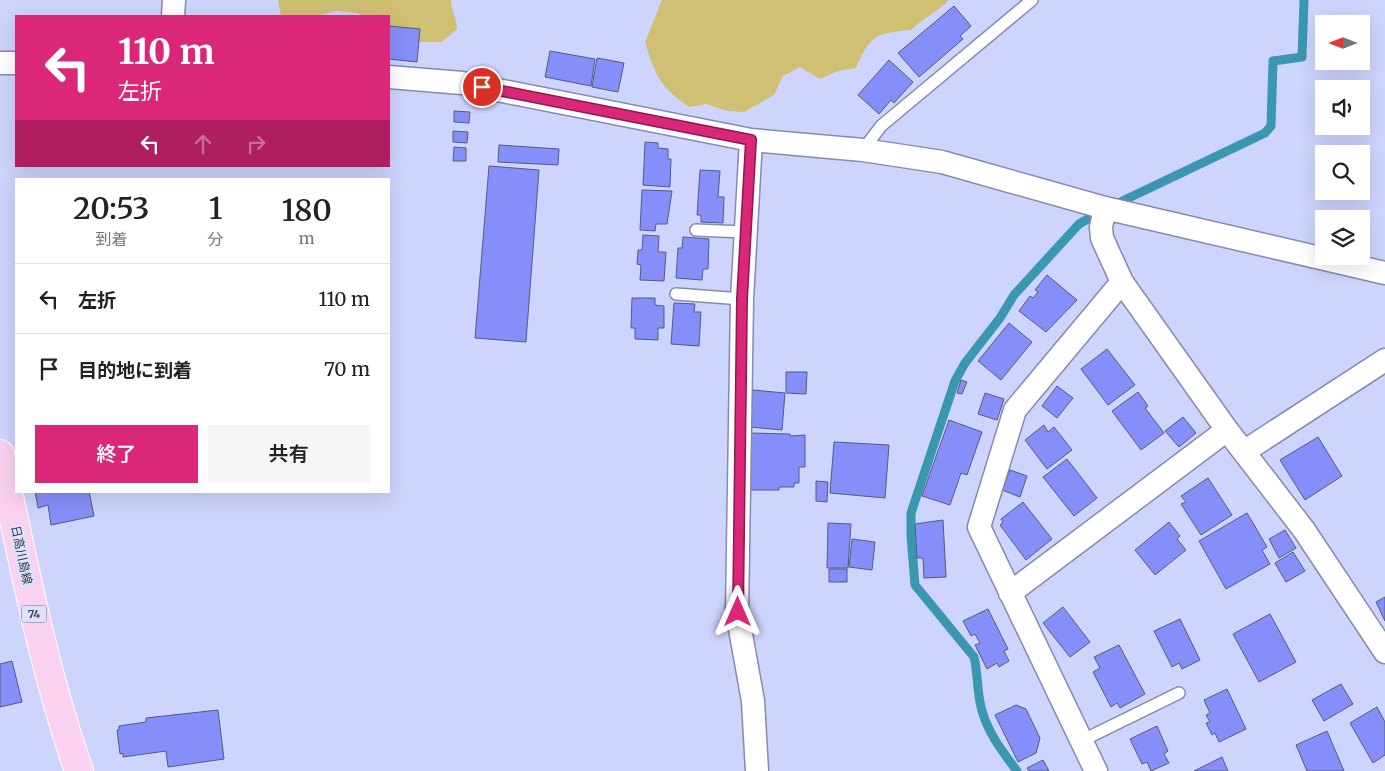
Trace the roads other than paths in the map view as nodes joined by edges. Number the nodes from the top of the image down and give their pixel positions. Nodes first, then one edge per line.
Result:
1 (174, 0) edge
2 (1032, 0) edge
3 (174, 15) edge
4 (0, 63) edge
5 (15, 63) edge
6 (390, 78) edge
7 (751, 140) junction
8 (863, 150) junction
9 (1105, 208) junction
10 (696, 230) dead end
11 (744, 232) junction
12 (1385, 273) edge
13 (1122, 282) junction
14 (676, 294) dead end
15 (742, 299) junction
16 (1385, 360) edge
17 (1227, 430) junction
18 (1246, 452) junction
19 (0, 454) edge
20 (1010, 593) junction
21 (1385, 652) edge
22 (1178, 693) dead end
23 (1081, 741) junction
24 (79, 771) edge
25 (757, 771) edge
26 (1096, 771) edge

1 - 3 street
2 - 8 lane
4 - 5 street
6 - 7 street
7 - 8 street
7 - 11 street
8 - 9 street
9 - 12 street
9 - 13 street
10 - 11 lane
11 - 15 street
13 - 17 street
13 - 20 street
14 - 15 lane
15 - 25 street
16 - 18 street
17 - 18 street
17 - 20 street
18 - 21 street
19 - 24 main road, 日高川島線 / 74
20 - 23 street
22 - 23 lane
23 - 26 street

